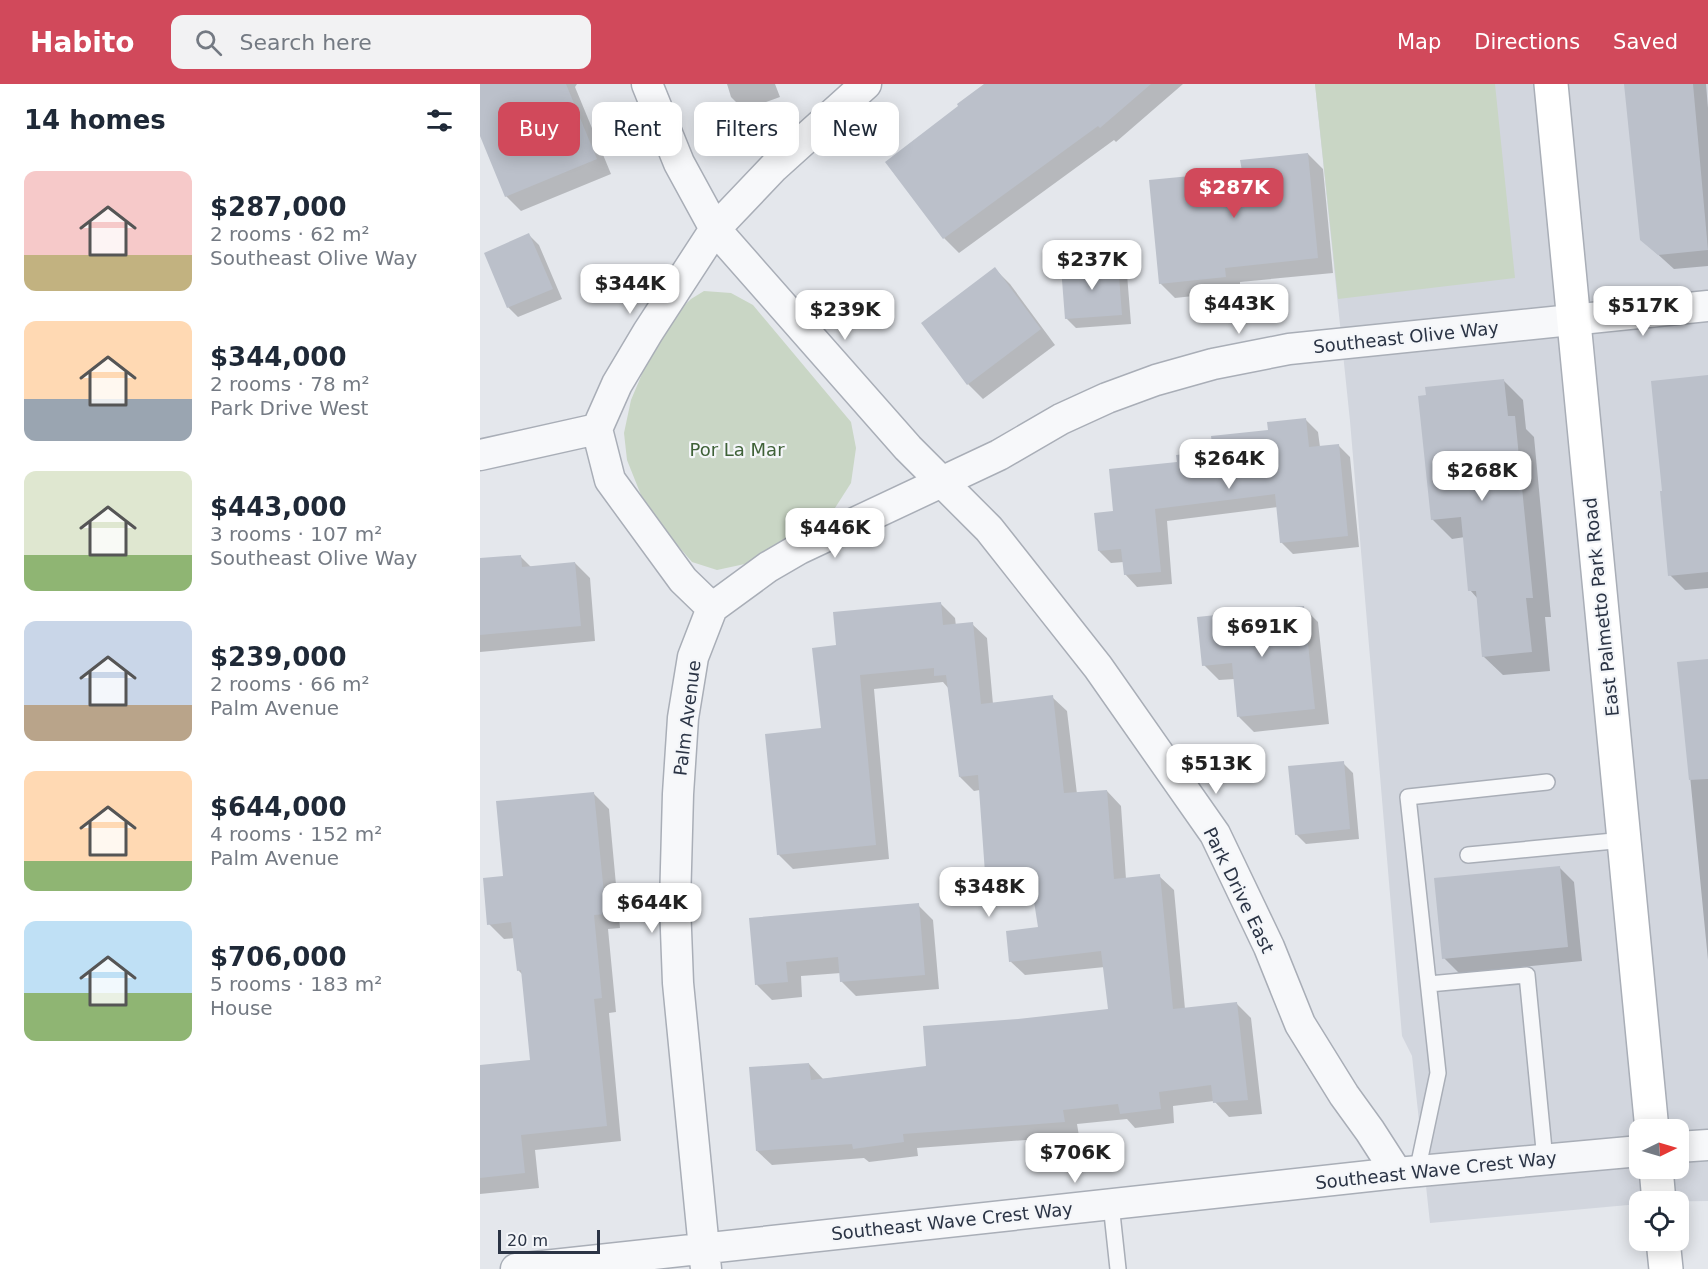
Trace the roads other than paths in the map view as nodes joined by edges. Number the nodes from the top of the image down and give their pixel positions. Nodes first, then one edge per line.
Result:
1 (647, 84) edge
2 (866, 84) edge
3 (1551, 84) edge
4 (715, 229) junction
5 (1708, 306) edge
6 (1573, 319) junction
7 (597, 429) junction
8 (480, 455) edge
9 (942, 483) junction
10 (712, 608) junction
11 (1547, 782) dead end
12 (1624, 840) junction
13 (1468, 855) dead end
14 (1429, 984) junction
15 (1651, 1119) edge
16 (1708, 1144) edge
17 (1689, 1146) edge
18 (1629, 1152) edge
19 (1545, 1160) junction
20 (1407, 1172) junction
21 (1112, 1204) junction
22 (1664, 1251) edge
23 (705, 1259) edge
24 (516, 1269) edge
25 (1118, 1269) edge
26 (1666, 1269) edge

1 - 4 street
2 - 4 street
3 - 6 main road, East Palmetto Park Road
4 - 7 street
4 - 9 street
5 - 6 street, Southeast Olive Way
6 - 9 street, Southeast Olive Way
6 - 12 main road, East Palmetto Park Road
7 - 8 street
7 - 10 street
9 - 10 street
9 - 20 street, Park Drive East
10 - 23 street, Palm Avenue
11 - 14 lane
12 - 13 lane
12 - 15 main road, East Palmetto Park Road
14 - 19 lane
14 - 20 lane
16 - 17 street
18 - 19 street, Southeast Wave Crest Way
19 - 20 street, Southeast Wave Crest Way
20 - 21 street, Southeast Wave Crest Way
21 - 23 street, Southeast Wave Crest Way
21 - 25 lane
22 - 26 main road
23 - 24 street, Southeast Wave Crest Way

